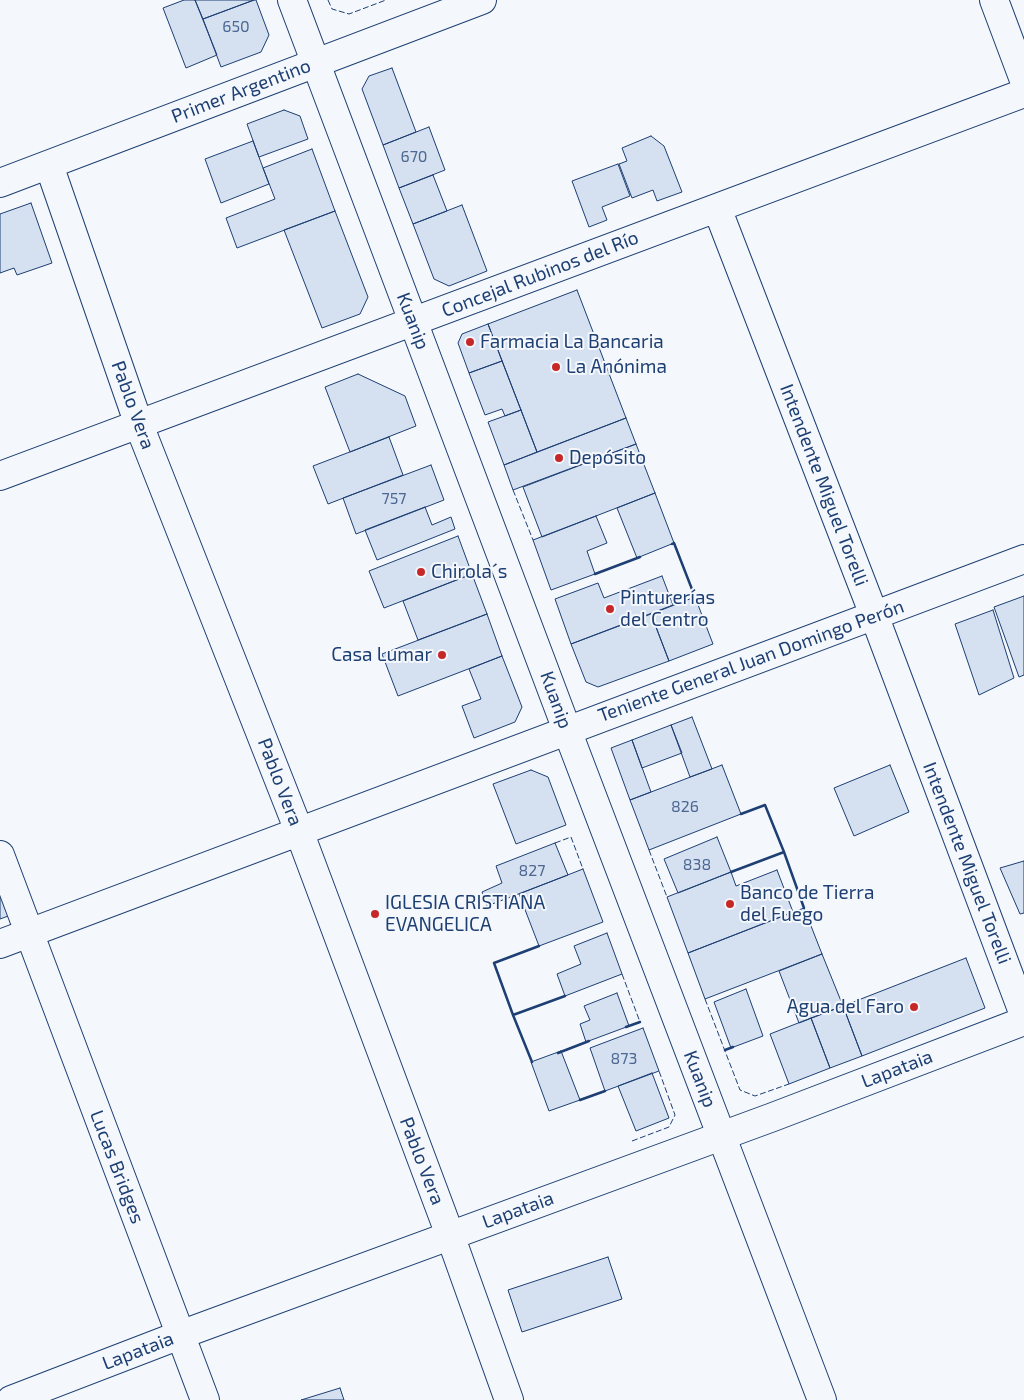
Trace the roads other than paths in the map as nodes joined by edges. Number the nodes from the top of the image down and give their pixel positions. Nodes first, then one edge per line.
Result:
1 (292, 0) edge
2 (482, 0) edge
3 (994, 0) edge
4 (316, 62) junction
5 (1024, 80) edge
6 (1024, 93) edge
7 (49, 165) junction
8 (0, 183) edge
9 (717, 208) junction
10 (414, 322) junction
11 (140, 425) junction
12 (0, 476) edge
13 (1024, 559) edge
14 (874, 615) junction
15 (567, 730) junction
16 (299, 832) junction
17 (0, 855) edge
18 (29, 933) junction
19 (0, 944) edge
20 (1024, 1015) edge
21 (1024, 1021) edge
22 (721, 1136) junction
23 (450, 1235) junction
24 (180, 1335) junction
25 (11, 1400) edge
26 (205, 1400) edge
27 (509, 1400) edge
28 (822, 1400) edge

1 - 4 street, Kuanip
2 - 4 street, Primer Argentino
3 - 5 street
4 - 7 street, Primer Argentino
4 - 10 street, Kuanip
6 - 9 street, Concejal Rubinos del Río
7 - 8 street, Primer Argentino
7 - 11 street, Pablo Vera
9 - 10 street, Concejal Rubinos del Río
9 - 14 street, Intendente Miguel Torelli
10 - 11 street, Concejal Rubinos del Río
10 - 15 street, Kuanip
11 - 12 street, Concejal Rubinos del Río
11 - 16 street, Pablo Vera
13 - 14 street, Teniente General Juan Domingo Perón
14 - 15 street, Teniente General Juan Domingo Perón
14 - 20 street, Intendente Miguel Torelli
15 - 16 street, Teniente General Juan Domingo Perón
15 - 22 street, Kuanip
16 - 18 street, Teniente General Juan Domingo Perón
16 - 23 street, Pablo Vera
17 - 18 street, Lucas Bridges
18 - 19 street, Teniente General Juan Domingo Perón
18 - 24 street, Lucas Bridges
21 - 22 street, Lapataia
22 - 23 street, Lapataia
22 - 28 street, Kuanip
23 - 24 street, Lapataia
23 - 27 street, Pablo Vera
24 - 25 street, Lapataia
24 - 26 street, Lucas Bridges

